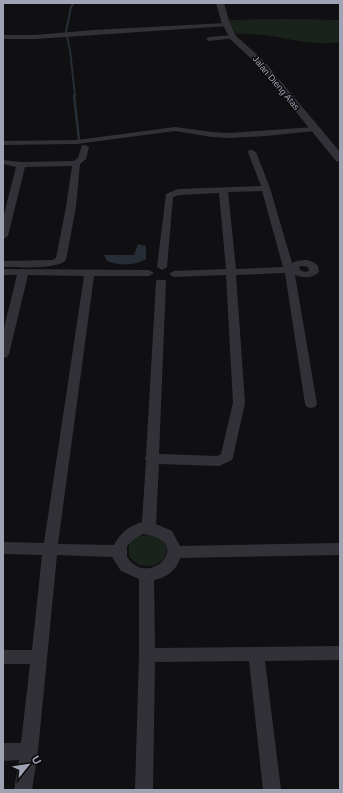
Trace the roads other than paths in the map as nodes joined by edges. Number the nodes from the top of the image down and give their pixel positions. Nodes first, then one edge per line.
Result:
1 (220, 3) edge
2 (226, 25) junction
3 (233, 36) junction
4 (3, 37) edge
5 (209, 39) dead end
6 (314, 129) junction
7 (3, 143) edge
8 (85, 147) dead end
9 (252, 152) dead end
10 (340, 159) edge
11 (3, 162) edge
12 (76, 163) junction
13 (21, 165) junction
14 (266, 188) junction
15 (223, 190) junction
16 (3, 236) edge
17 (3, 264) edge
18 (162, 267) junction
19 (291, 270) junction
20 (3, 272) edge
21 (231, 272) junction
22 (23, 273) junction
23 (89, 273) junction
24 (149, 273) junction
25 (174, 274) junction
26 (161, 282) junction
27 (3, 354) edge
28 (311, 404) dead end
29 (151, 459) junction
30 (149, 528) junction
31 (3, 548) edge
32 (340, 549) edge
33 (50, 550) junction
34 (119, 551) junction
35 (176, 552) junction
36 (146, 574) junction
37 (340, 652) edge
38 (256, 654) junction
39 (147, 655) junction
40 (3, 657) edge
41 (38, 657) junction
42 (29, 751) junction
43 (3, 752) edge
44 (23, 790) edge
45 (144, 790) edge
46 (272, 790) edge

1 - 2 street, Jalan Dieng Atas
2 - 3 street, Jalan Dieng Atas
2 - 4 street
3 - 5 street
3 - 6 street, Jalan Dieng Atas
6 - 7 street
6 - 10 street, Jalan Dieng Atas
8 - 12 street
9 - 14 street
11 - 13 street
12 - 13 street
12 - 17 street
13 - 16 street
14 - 15 street
14 - 19 street
15 - 18 street
15 - 21 street
18 - 24 street
18 - 25 street
19 - 21 street
19 - 28 street
20 - 22 street
21 - 25 street
21 - 29 street
22 - 23 street
22 - 27 street
23 - 24 street
23 - 33 street
24 - 26 street
25 - 26 street
26 - 29 street
29 - 30 street
30 - 34 street
30 - 35 street
31 - 33 street
32 - 35 street
33 - 34 street
33 - 41 street
34 - 36 street
35 - 36 street
36 - 39 street
37 - 38 street
38 - 39 street
38 - 46 street
39 - 45 street
40 - 41 street
41 - 42 street
42 - 43 street
42 - 44 street

